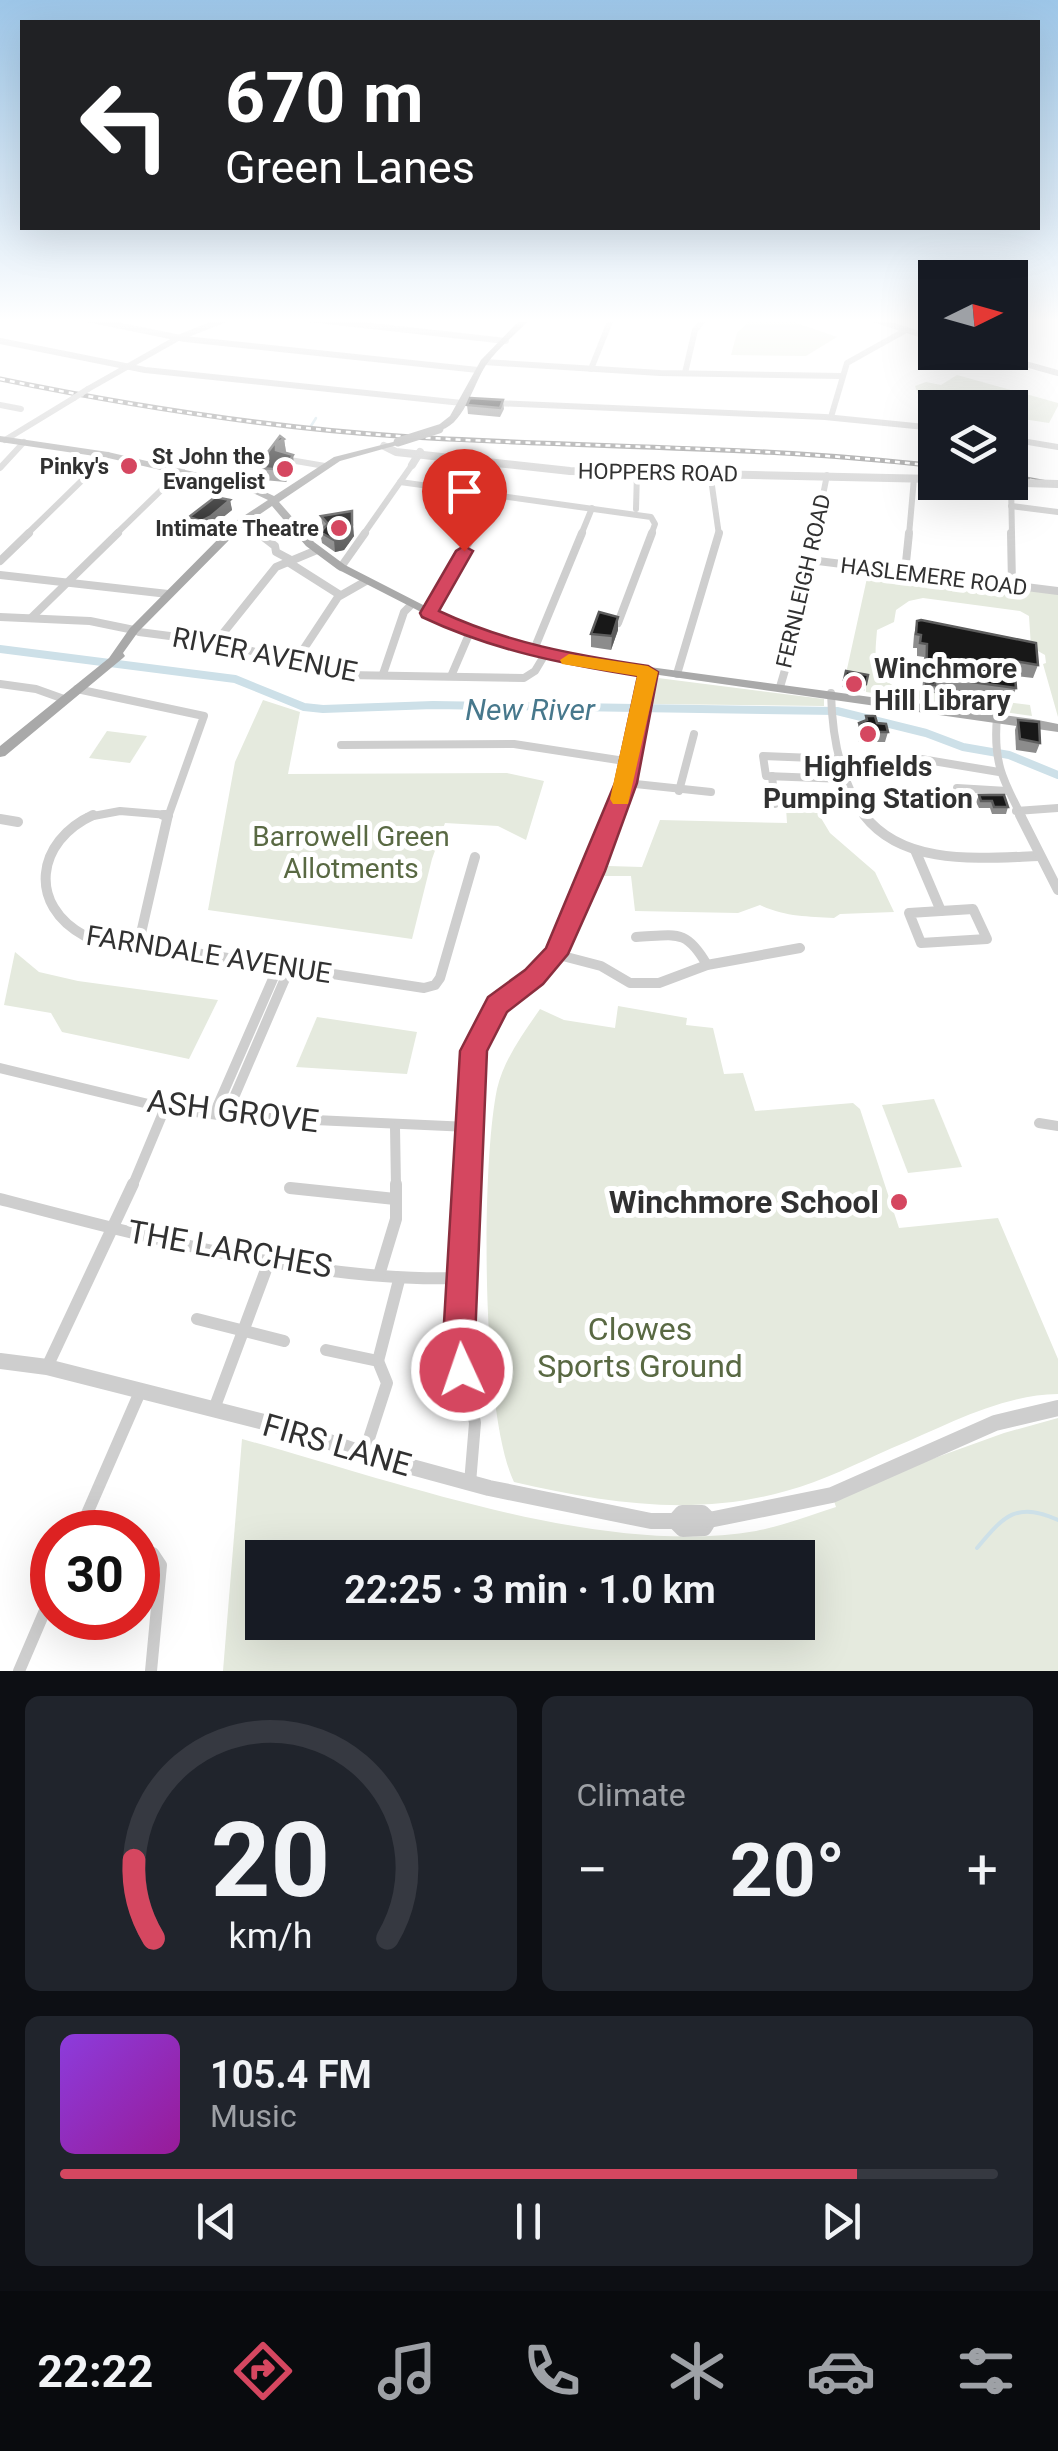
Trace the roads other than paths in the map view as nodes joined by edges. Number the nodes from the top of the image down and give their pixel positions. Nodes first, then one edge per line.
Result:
1 (76, 397) edge
2 (414, 397) edge
3 (465, 397) edge
4 (836, 397) edge
5 (476, 401) edge
6 (68, 402) joint
7 (462, 402) junction
8 (488, 402) edge
9 (0, 404) edge
10 (21, 409) dead end
11 (831, 417) junction
12 (918, 426) edge
13 (2, 440) edge
14 (24, 442) junction
15 (1028, 442) edge
16 (384, 446) junction
17 (1058, 447) edge
18 (420, 452) junction
19 (108, 455) junction
20 (284, 459) edge
21 (412, 465) joint
22 (325, 466) junction
23 (0, 468) edge
24 (182, 470) junction
25 (637, 472) junction
26 (710, 472) junction
27 (827, 475) junction
28 (914, 478) junction
29 (918, 478) edge
30 (401, 480) junction
31 (1028, 484) edge
32 (1058, 484) edge
33 (495, 495) junction
34 (269, 497) junction
35 (1011, 500) edge
36 (1011, 506) junction
37 (592, 508) junction
38 (636, 509) dead end
39 (1058, 512) edge
40 (262, 536) dead end
41 (318, 550) junction
42 (810, 560) junction
43 (290, 561) junction
44 (0, 562) edge
45 (342, 567) junction
46 (905, 572) junction
47 (0, 574) edge
48 (366, 581) junction
49 (67, 582) junction
50 (1012, 584) junction
51 (1058, 591) edge
52 (168, 594) junction
53 (340, 595) junction
54 (411, 604) junction
55 (429, 613) junction
56 (0, 616) edge
57 (32, 618) junction
58 (618, 623) edge
59 (140, 627) junction
60 (470, 632) junction
61 (216, 642) junction
62 (538, 654) junction
63 (111, 660) joint
64 (296, 662) junction
65 (648, 672) junction
66 (382, 674) junction
67 (452, 674) junction
68 (677, 674) junction
69 (0, 684) edge
70 (780, 687) junction
71 (77, 689) junction
72 (64, 699) junction
73 (831, 699) junction
74 (997, 717) junction
75 (1058, 728) edge
76 (694, 734) dead end
77 (341, 745) dead end
78 (0, 753) edge
79 (839, 759) junction
80 (921, 759) dead end
81 (631, 762) junction
82 (999, 772) junction
83 (772, 776) junction
84 (844, 779) junction
85 (626, 783) junction
86 (957, 788) dead end
87 (678, 791) junction
88 (1006, 791) junction
89 (710, 792) dead end
90 (775, 804) dead end
91 (1058, 808) edge
92 (1016, 811) junction
93 (168, 816) junction
94 (0, 819) edge
95 (18, 822) dead end
96 (914, 850) junction
97 (1039, 856) junction
98 (474, 857) dead end
99 (1058, 890) edge
100 (941, 911) junction
101 (636, 937) dead end
102 (138, 942) junction
103 (800, 948) dead end
104 (556, 954) junction
105 (707, 965) junction
106 (284, 966) junction
107 (0, 1068) edge
108 (165, 1108) junction
109 (220, 1115) junction
110 (1039, 1123) dead end
111 (1058, 1126) edge
112 (395, 1127) junction
113 (470, 1127) junction
114 (290, 1188) dead end
115 (0, 1199) edge
116 (395, 1200) junction
117 (114, 1229) junction
118 (270, 1259) junction
119 (379, 1275) junction
120 (462, 1278) junction
121 (400, 1280) junction
122 (197, 1319) dead end
123 (246, 1331) junction
124 (284, 1340) dead end
125 (326, 1350) dead end
126 (0, 1361) edge
127 (378, 1361) junction
128 (46, 1367) junction
129 (140, 1392) junction
130 (1058, 1408) edge
131 (213, 1412) junction
132 (364, 1454) junction
133 (470, 1483) junction
134 (89, 1510) edge
135 (32, 1640) edge
136 (154, 1640) edge
137 (19, 1671) edge
138 (151, 1671) edge

1 - 6 street, bridge
2 - 7 street
3 - 7 main road
4 - 11 street
5 - 7 street
6 - 13 street
7 - 16 main road, bridge
8 - 11 street
9 - 10 street
11 - 12 street
13 - 14 main road
14 - 19 main road
14 - 23 street
15 - 17 street
16 - 18 street, HOPPERS ROAD
16 - 22 main road
18 - 21 street
18 - 25 street, HOPPERS ROAD
19 - 24 main road
19 - 44 street
20 - 22 street
21 - 30 street
22 - 34 main road
24 - 34 main road
24 - 49 street
25 - 26 street, HOPPERS ROAD
25 - 38 street
26 - 27 street, HOPPERS ROAD
26 - 68 street
27 - 28 street, HOPPERS ROAD
27 - 42 street, FERNLEIGH ROAD
28 - 29 street, HOPPERS ROAD
28 - 46 street
30 - 33 street
30 - 45 street
31 - 32 street, bridge
33 - 37 street
33 - 55 street
34 - 41 main road
34 - 52 main road
35 - 36 street
36 - 39 street
36 - 50 street
37 - 58 street
37 - 62 street
40 - 43 street
41 - 43 street
41 - 45 main road
42 - 46 street, HASLEMERE ROAD
42 - 70 street, FERNLEIGH ROAD
43 - 53 street
43 - 61 street
45 - 48 main road
46 - 50 street, HASLEMERE ROAD
47 - 49 street
48 - 53 street
48 - 54 main road
49 - 52 street
49 - 57 street
50 - 51 street, HASLEMERE ROAD
52 - 59 main road
53 - 64 street
54 - 55 main road
54 - 66 street
55 - 60 main road
56 - 57 street, RIVER AVENUE
57 - 59 street, RIVER AVENUE
59 - 61 street, RIVER AVENUE
59 - 63 main road
60 - 62 main road
60 - 67 street
61 - 64 street, RIVER AVENUE
62 - 65 main road
62 - 67 street, RIVER AVENUE
63 - 71 main road
64 - 66 street, RIVER AVENUE
65 - 68 main road
65 - 81 street
66 - 67 street, RIVER AVENUE
68 - 70 main road
69 - 72 street
70 - 73 main road
71 - 72 main road
71 - 93 street
72 - 78 main road
73 - 74 main road
73 - 79 street
74 - 75 main road
74 - 82 street
76 - 87 street
77 - 81 street
79 - 83 street
79 - 84 street
80 - 82 street
81 - 85 street
82 - 88 street
83 - 84 street
83 - 90 street
84 - 96 street
85 - 87 street
85 - 104 street
86 - 88 street
87 - 89 street
88 - 92 street
91 - 92 street
92 - 97 street
93 - 102 street
93 - 102 street, FARNDALE AVENUE
94 - 95 street
96 - 97 street
96 - 100 street
97 - 99 street
98 - 106 street, FARNDALE AVENUE
100 - 100 street
101 - 105 street
102 - 106 street, FARNDALE AVENUE
103 - 105 street
104 - 105 street
104 - 113 street
106 - 109 street
107 - 108 street, ASH GROVE
108 - 109 street, ASH GROVE
108 - 117 street
109 - 112 street, ASH GROVE
110 - 111 street
112 - 113 street, ASH GROVE
112 - 116 street
113 - 120 street
114 - 116 street
115 - 117 street, THE LARCHES
116 - 119 street
117 - 118 street, THE LARCHES
117 - 128 street
118 - 119 street, THE LARCHES
118 - 123 street
119 - 121 street, THE LARCHES
120 - 121 street, THE LARCHES
120 - 133 street
121 - 127 street
122 - 123 street
123 - 124 street
123 - 131 street
125 - 127 street
126 - 128 street, FIRS LANE
127 - 132 street
128 - 129 street, FIRS LANE
129 - 131 street, FIRS LANE
129 - 134 street
130 - 133 street, FIRS LANE
131 - 132 street, FIRS LANE
132 - 133 street, FIRS LANE
135 - 137 street
136 - 138 street

